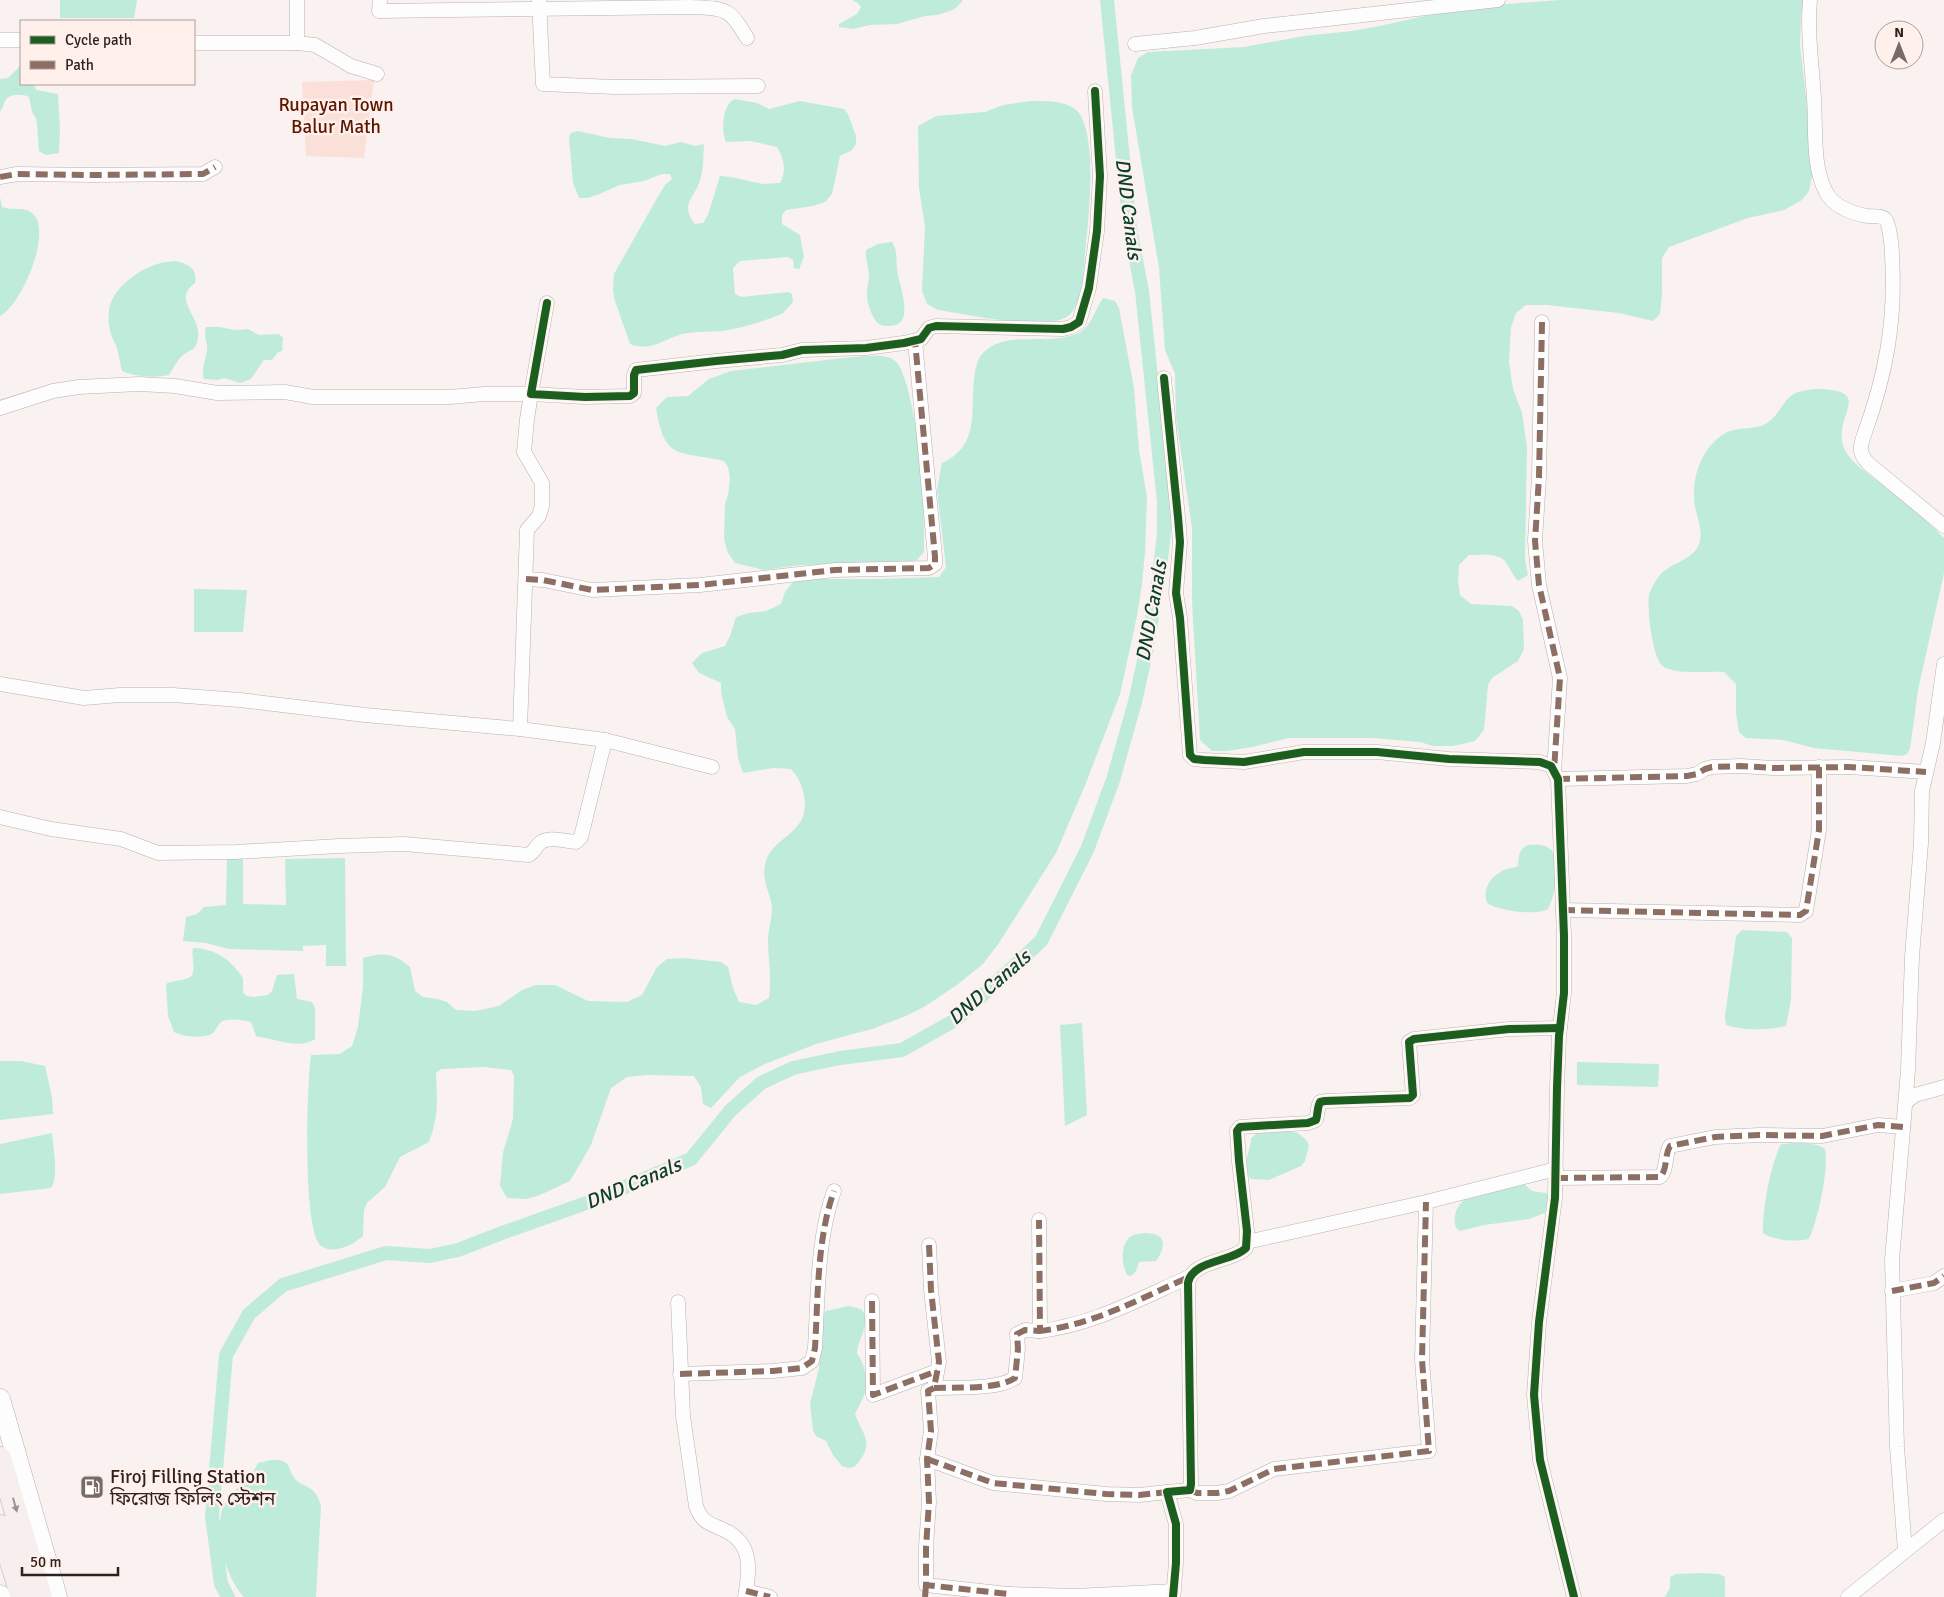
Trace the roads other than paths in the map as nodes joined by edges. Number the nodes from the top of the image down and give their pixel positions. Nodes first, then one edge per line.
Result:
1 (297, 0) edge
2 (380, 0) edge
3 (1498, 0) edge
4 (1810, 0) edge
5 (539, 4) edge
6 (747, 38) dead end
7 (0, 40) edge
8 (20, 40) edge
9 (195, 43) edge
10 (297, 43) junction
11 (1135, 44) dead end
12 (377, 74) dead end
13 (758, 86) dead end
14 (1094, 90) dead end
15 (215, 167) dead end
16 (0, 177) edge
17 (547, 303) dead end
18 (1542, 322) dead end
19 (915, 341) junction
20 (1164, 378) dead end
21 (531, 394) junction
22 (0, 408) edge
23 (1944, 526) edge
24 (526, 580) junction
25 (1944, 664) edge
26 (0, 684) edge
27 (520, 729) junction
28 (605, 740) junction
29 (712, 767) dead end
30 (1819, 767) junction
31 (1926, 772) junction
32 (1556, 775) junction
33 (0, 817) edge
34 (1563, 910) junction
35 (1560, 1028) junction
36 (1944, 1087) edge
37 (1906, 1102) junction
38 (1904, 1127) junction
39 (1556, 1173) junction
40 (834, 1191) dead end
41 (1426, 1202) junction
42 (1039, 1220) dead end
43 (1247, 1242) junction
44 (929, 1245) dead end
45 (1944, 1276) edge
46 (1189, 1277) junction
47 (1892, 1291) junction
48 (872, 1301) dead end
49 (678, 1302) dead end
50 (1039, 1331) junction
51 (937, 1372) junction
52 (680, 1374) junction
53 (934, 1388) junction
54 (0, 1399) edge
55 (0, 1458) edge
56 (927, 1459) junction
57 (1190, 1490) junction
58 (1167, 1492) junction
59 (1944, 1520) edge
60 (0, 1526) edge
61 (1905, 1551) junction
62 (926, 1591) edge
63 (746, 1594) edge
64 (1173, 1594) edge
65 (1008, 1595) edge
66 (50, 1596) edge
67 (22, 1597) edge
68 (770, 1597) edge
69 (1574, 1597) edge
70 (1848, 1597) edge

1 - 10 street
2 - 5 street
3 - 11 street
4 - 23 street
5 - 6 street
5 - 13 street
7 - 8 street
9 - 10 street
10 - 12 street
14 - 19 street
15 - 16 street
17 - 21 street
18 - 32 street
19 - 21 street
19 - 24 street
20 - 32 street
21 - 22 street
21 - 24 street
24 - 27 street
25 - 31 street
26 - 27 street
27 - 28 street
28 - 29 street
28 - 33 street
30 - 31 street
30 - 32 street
30 - 34 street
31 - 37 street
32 - 34 street
34 - 35 street
35 - 39 street
35 - 43 street
36 - 37 street
37 - 38 street
38 - 39 street
38 - 47 street
39 - 41 street
39 - 69 street
40 - 52 street
41 - 43 street
41 - 57 street
42 - 50 street
43 - 46 street
44 - 51 street
45 - 47 street
46 - 50 street
46 - 57 street
47 - 61 street
48 - 51 street
49 - 52 street
50 - 53 street
51 - 53 street
52 - 63 street
53 - 56 street
54 - 66 street
55 -> 66 main road
56 - 58 street
56 - 62 street
57 - 58 street
58 - 64 street
59 - 61 street
60 - 67 main road
61 - 70 street
62 - 65 street
63 - 68 street
64 - 65 street

